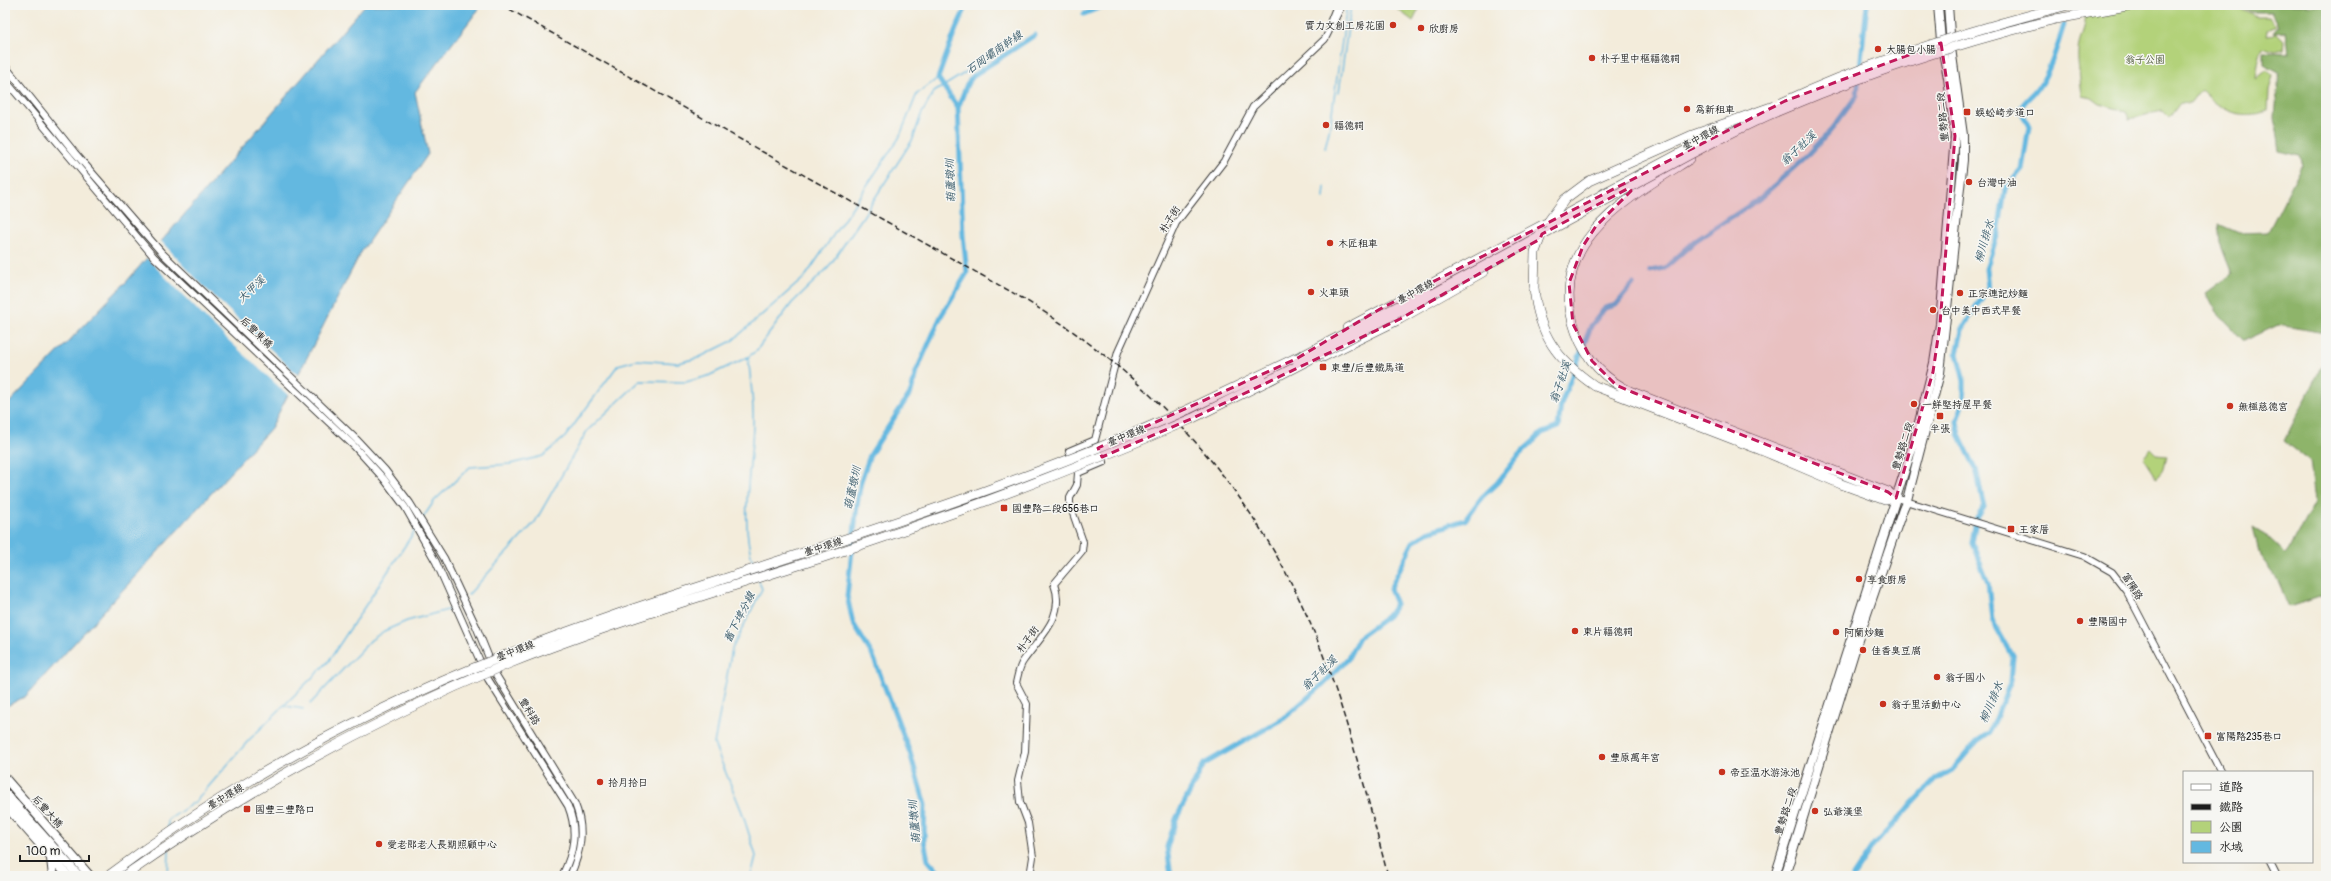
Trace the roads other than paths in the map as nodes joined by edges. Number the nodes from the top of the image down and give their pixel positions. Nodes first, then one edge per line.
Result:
1 (1337, 5) edge
2 (1342, 5) edge
3 (1938, 5) edge
4 (1948, 5) edge
5 (2068, 5) edge
6 (2132, 5) edge
7 (1320, 44) junction
8 (5, 66) edge
9 (5, 80) edge
10 (1782, 101) dead end
11 (1774, 106) junction
12 (58, 138) junction
13 (1723, 138) junction
14 (1585, 213) dead end
15 (1296, 359) junction
16 (1268, 381) junction
17 (1095, 440) junction
18 (1763, 446) junction
19 (1078, 473) junction
20 (1896, 498) junction
21 (1907, 500) junction
22 (444, 558) joint
23 (436, 562) joint
24 (2220, 771) edge
25 (5, 778) edge
26 (5, 793) edge
27 (5, 805) edge
28 (50, 856) junction
29 (2270, 863) edge
30 (53, 875) edge
31 (68, 876) edge
32 (79, 876) edge
33 (90, 876) edge
34 (108, 876) edge
35 (124, 876) edge
36 (562, 876) edge
37 (570, 876) edge
38 (1030, 876) edge
39 (1775, 876) edge
40 (1785, 876) edge
41 (2277, 876) edge

1 - 7 street, 朴子街
2 - 7 street, 朴子街
3 - 20 main road, 豐勢路二段
4 - 21 main road, 豐勢路二段
5 - 11 highway, 臺中環線, bridge
6 - 13 highway, 臺中環線, bridge
7 - 17 street, 朴子街
8 - 12 street, 后豐東橋
9 - 12 street, 后豐東橋
10 - 15 highway, bridge
11 - 15 highway, 臺中環線, bridge
11 - 18 highway, bridge
12 - 22 street, 后豐東橋
12 - 23 street, 后豐東橋
13 - 16 highway, 臺中環線, bridge
13 - 18 highway, bridge
14 - 16 highway, bridge
15 - 34 highway, 臺中環線, bridge
16 - 35 highway, 臺中環線, bridge
17 - 19 street
17 - 19 street
18 - 20 highway
19 - 38 street, 朴子街
20 - 21 street, 富陽路
20 - 39 main road, 豐勢路二段
21 - 24 street, 富陽路
21 - 40 main road, 豐勢路二段
22 - 37 street, 豐科路
23 - 36 street, 豐科路
25 - 33 main road, 后豐大橋
26 - 32 main road, 后豐大橋
27 - 28 main road
28 - 30 main road
28 - 31 main road
29 - 41 street

